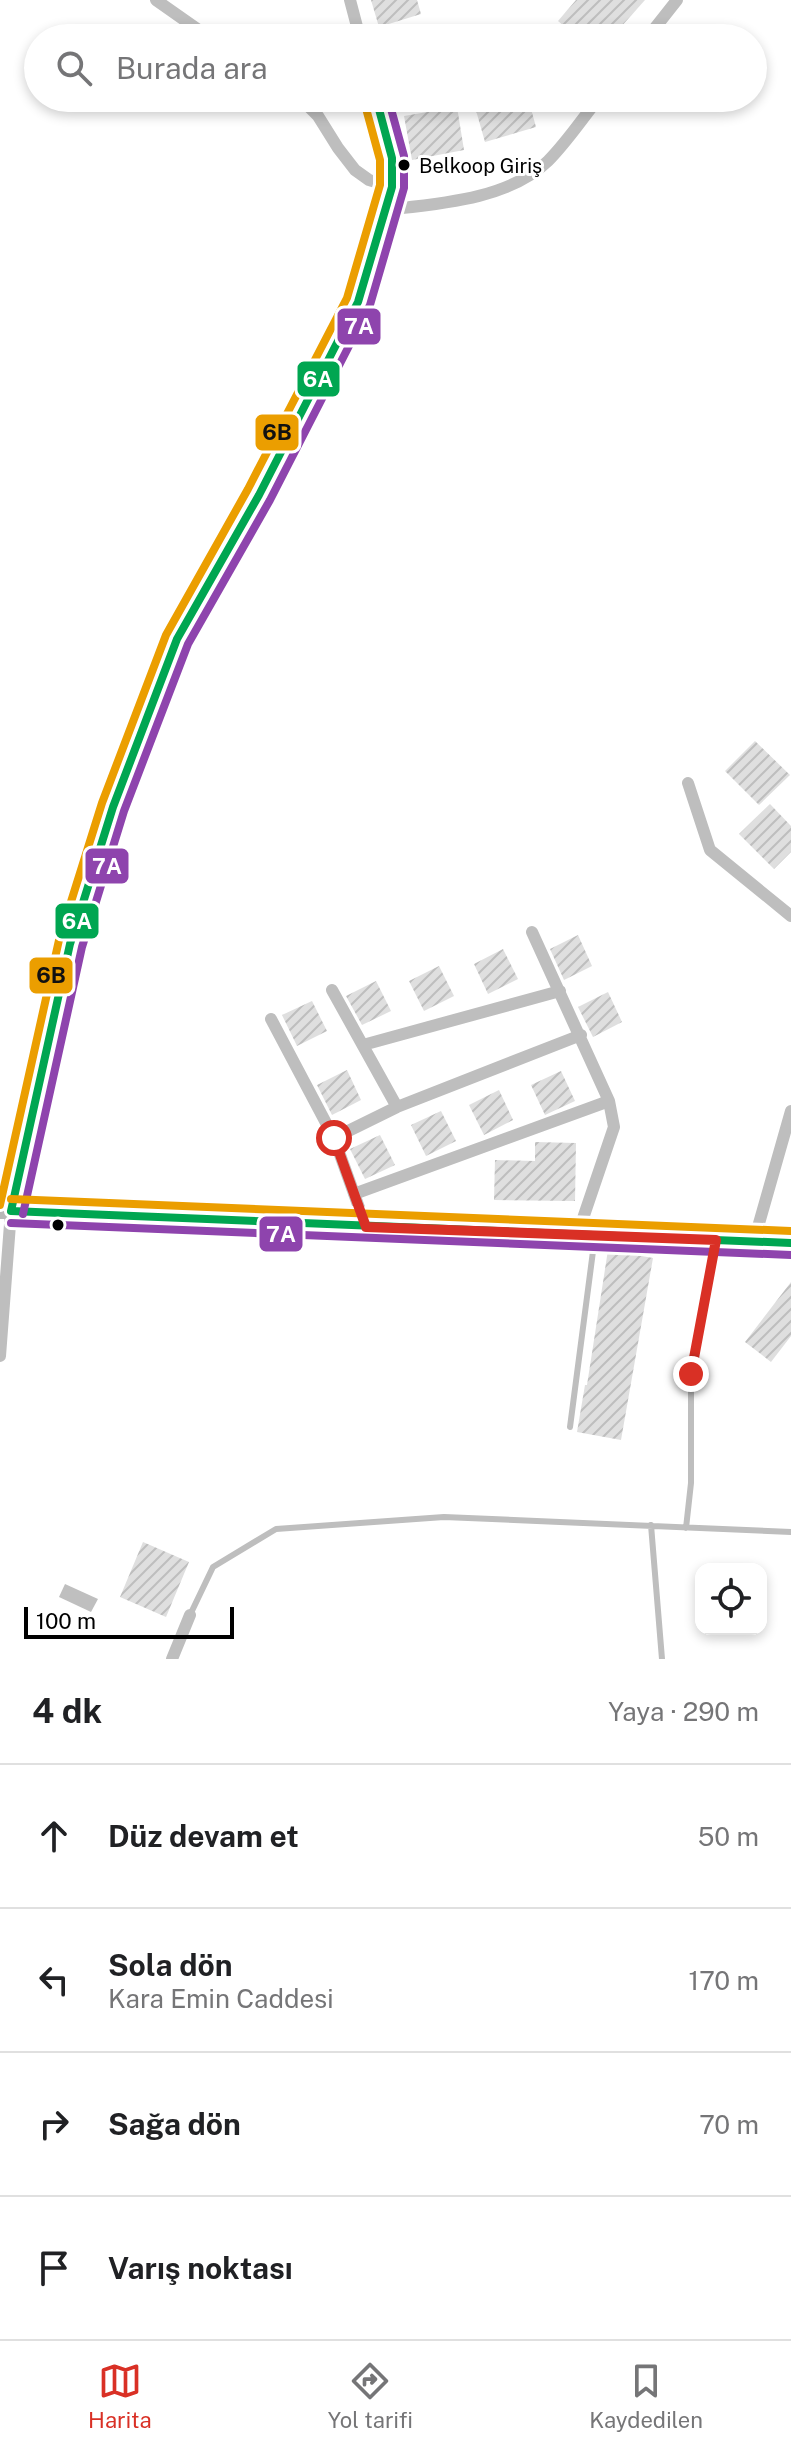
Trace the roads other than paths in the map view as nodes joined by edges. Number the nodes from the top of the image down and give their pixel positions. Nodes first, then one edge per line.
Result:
1 (156, 0) edge
2 (350, 0) edge
3 (677, 0) edge
4 (190, 24) edge
5 (356, 24) edge
6 (658, 24) edge
7 (314, 112) edge
8 (380, 112) edge
9 (588, 112) edge
10 (392, 187) junction
11 (384, 210) junction
12 (688, 783) dead end
13 (791, 916) edge
14 (532, 932) dead end
15 (332, 990) dead end
16 (560, 991) junction
17 (271, 1019) dead end
18 (581, 1035) junction
19 (363, 1045) junction
20 (609, 1101) junction
21 (397, 1107) junction
22 (791, 1111) edge
23 (334, 1138) junction
24 (354, 1194) junction
25 (6, 1211) edge
26 (366, 1227) junction
27 (577, 1236) junction
28 (595, 1236) junction
29 (716, 1240) junction
30 (754, 1241) junction
31 (791, 1243) edge
32 (0, 1356) edge
33 (570, 1427) dead end
34 (651, 1525) junction
35 (686, 1528) junction
36 (791, 1532) edge
37 (190, 1615) joint
38 (172, 1659) edge
39 (662, 1659) edge

1 - 4 street
2 - 5 street
3 - 6 street
7 - 10 street
8 - 10 street
9 - 11 street
10 - 11 street
11 - 25 street
12 - 13 street
14 - 16 street
15 - 19 street
16 - 18 street
16 - 19 street
17 - 23 street
18 - 20 street
18 - 21 street
19 - 21 street
20 - 24 street
20 - 27 street
21 - 23 street
22 - 30 street
23 - 24 street
24 - 26 street
25 - 26 street
25 - 32 street
26 - 27 street
27 - 28 street
28 - 29 street
28 - 33 lane
29 - 30 street
29 - 35 lane
30 - 31 street
34 - 35 lane
34 - 37 lane
34 - 39 lane
35 - 36 lane
37 - 38 street

